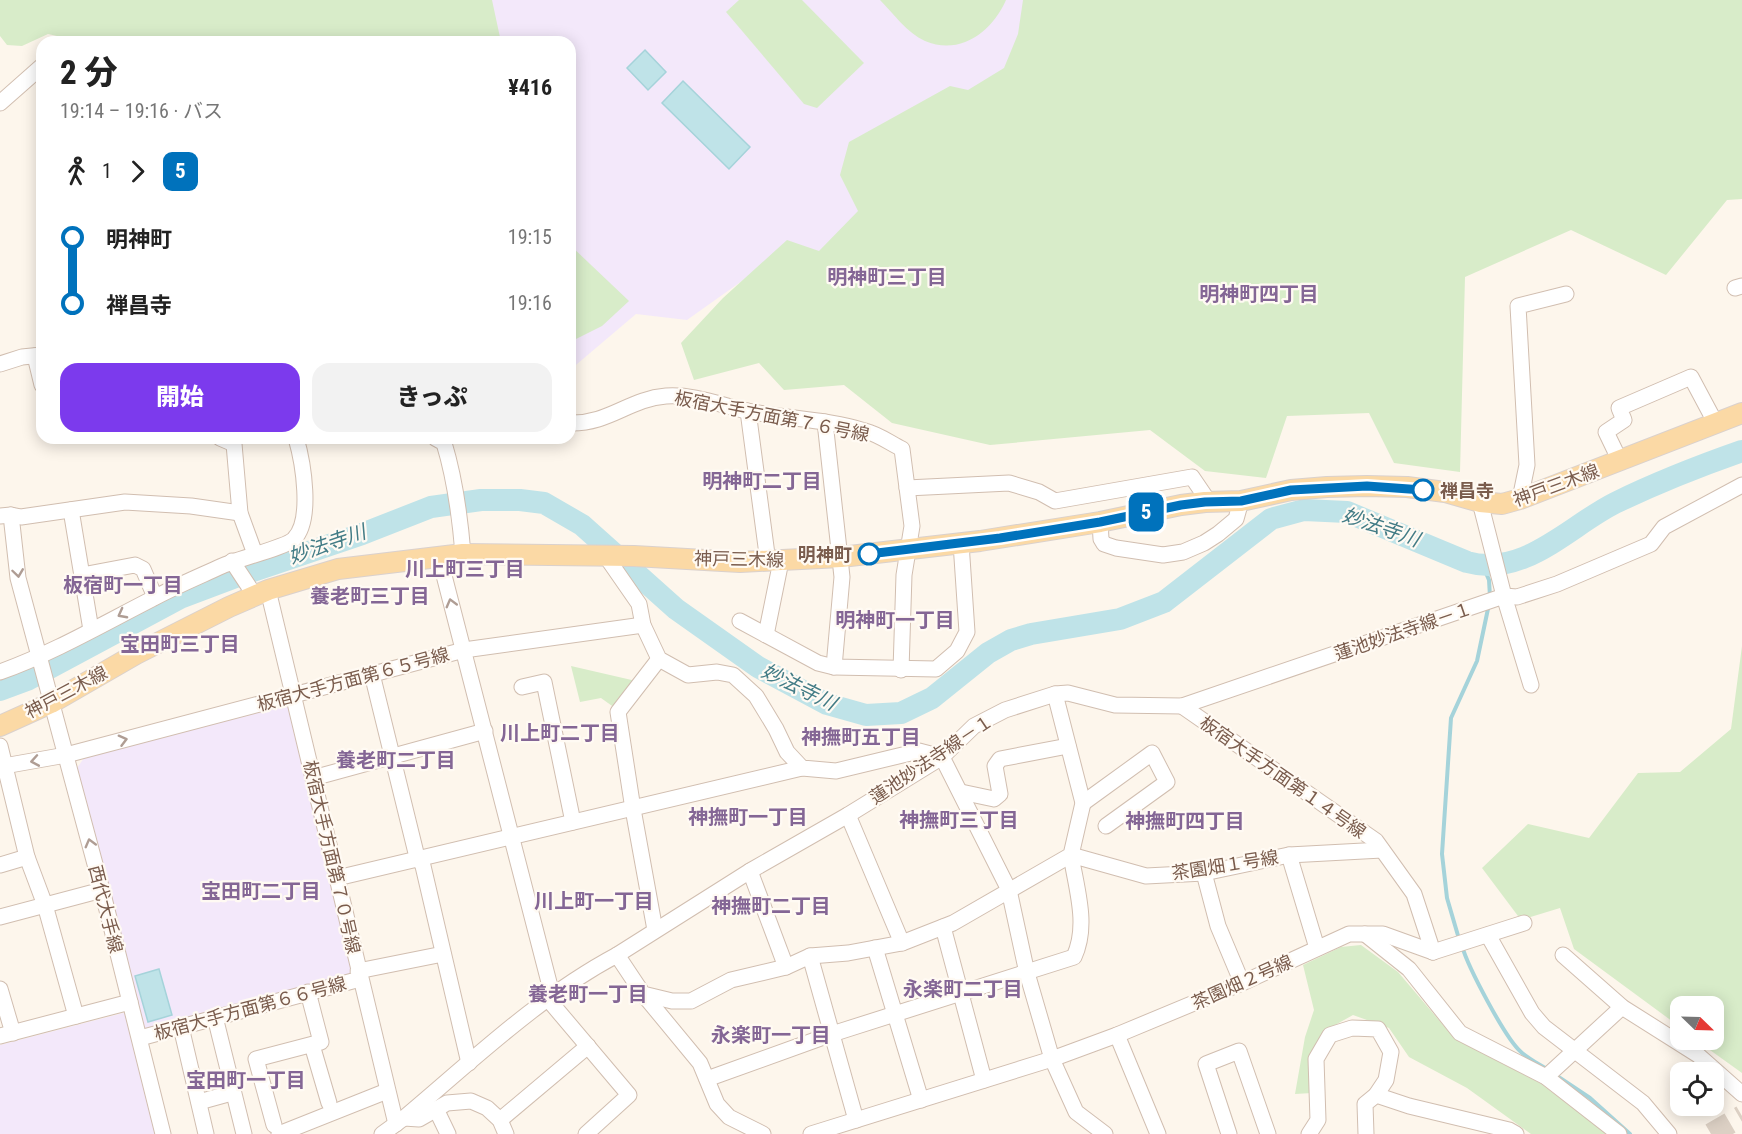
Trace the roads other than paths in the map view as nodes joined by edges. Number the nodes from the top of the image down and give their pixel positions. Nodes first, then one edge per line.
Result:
1 (36, 71) edge
2 (0, 103) edge
3 (1566, 294) dead end
4 (36, 356) edge
5 (0, 364) edge
6 (748, 411) junction
7 (1742, 413) edge
8 (825, 422) junction
9 (576, 423) edge
10 (1715, 423) junction
11 (234, 444) edge
12 (298, 444) edge
13 (444, 444) edge
14 (1620, 462) junction
15 (1742, 485) edge
16 (907, 488) junction
17 (1520, 499) junction
18 (1241, 501) junction
19 (1209, 502) junction
20 (1480, 502) junction
21 (70, 510) junction
22 (4, 512) edge
23 (240, 513) junction
24 (1100, 522) junction
25 (961, 543) junction
26 (908, 550) junction
27 (255, 554) junction
28 (463, 554) junction
29 (607, 555) junction
30 (439, 556) junction
31 (841, 557) junction
32 (231, 561) junction
33 (775, 562) junction
34 (82, 575) junction
35 (257, 590) junction
36 (154, 597) junction
37 (1501, 597) junction
38 (740, 621) dead end
39 (643, 625) junction
40 (91, 630) junction
41 (766, 635) junction
42 (464, 650) junction
43 (659, 659) junction
44 (38, 660) junction
45 (834, 667) junction
46 (901, 670) junction
47 (0, 672) edge
48 (372, 674) junction
49 (1531, 685) dead end
50 (522, 687) dead end
51 (1055, 694) junction
52 (48, 695) junction
53 (294, 695) junction
54 (1182, 706) junction
55 (0, 726) edge
56 (485, 731) junction
57 (0, 746) edge
58 (1068, 746) junction
59 (66, 755) junction
60 (392, 756) junction
61 (942, 757) junction
62 (4, 766) junction
63 (802, 768) junction
64 (313, 778) junction
65 (961, 792) junction
66 (1083, 803) junction
67 (633, 809) junction
68 (848, 814) junction
69 (573, 822) junction
70 (1106, 826) dead end
71 (513, 837) junction
72 (1382, 850) junction
73 (1071, 855) junction
74 (1289, 855) junction
75 (27, 857) junction
76 (420, 859) junction
77 (0, 865) edge
78 (750, 871) junction
79 (1204, 873) junction
80 (337, 878) junction
81 (102, 890) junction
82 (1009, 890) junction
83 (45, 905) junction
84 (0, 917) edge
85 (1524, 923) dead end
86 (943, 927) junction
87 (656, 930) junction
88 (1365, 934) junction
89 (1488, 934) junction
90 (902, 943) junction
91 (875, 948) junction
92 (1317, 948) junction
93 (1433, 952) junction
94 (443, 954) junction
95 (617, 955) junction
96 (1563, 955) dead end
97 (810, 956) junction
98 (786, 968) junction
99 (1027, 973) junction
100 (359, 975) junction
101 (1242, 982) junction
102 (0, 989) edge
103 (308, 992) junction
104 (643, 994) junction
105 (961, 994) junction
106 (550, 996) junction
107 (130, 1002) junction
108 (1622, 1007) junction
109 (895, 1014) junction
110 (76, 1016) junction
111 (215, 1017) junction
112 (181, 1027) junction
113 (832, 1034) junction
114 (6, 1035) edge
115 (1117, 1035) junction
116 (140, 1038) junction
117 (312, 1045) junction
118 (588, 1046) junction
119 (1575, 1051) junction
120 (1052, 1059) junction
121 (469, 1064) junction
122 (1546, 1077) junction
123 (707, 1079) junction
124 (984, 1080) junction
125 (387, 1091) junction
126 (228, 1094) dead end
127 (1742, 1094) edge
128 (1376, 1095) junction
129 (921, 1100) junction
130 (199, 1102) junction
131 (329, 1103) dead end
132 (436, 1109) junction
133 (856, 1120) junction
134 (400, 1121) junction
135 (503, 1127) edge
136 (277, 1130) edge
137 (163, 1134) edge
138 (207, 1134) edge
139 (244, 1134) edge
140 (382, 1134) edge
141 (448, 1134) edge
142 (586, 1134) edge
143 (763, 1134) edge
144 (811, 1134) edge
145 (1105, 1134) edge
146 (1158, 1134) edge
147 (1229, 1134) edge
148 (1268, 1134) edge
149 (1309, 1134) edge
150 (1366, 1134) edge
151 (1516, 1134) edge
152 (1619, 1134) edge
153 (1668, 1134) edge

1 - 2 street
3 - 17 street
4 - 5 street
6 - 8 street, 板宿大手方面第７６号線
6 - 9 street, 板宿大手方面第７６号線
6 - 33 street
7 - 10 main road, 神戸三木線
8 - 16 street, 板宿大手方面第７６号線
8 - 31 street
10 - 14 main road, 神戸三木線
10 - 14 street
11 - 23 street
12 - 27 street
13 - 28 street
14 - 17 main road, 神戸三木線
15 - 37 street, 蓮池妙法寺線－１
16 - 19 street
16 - 26 street, 板宿大手方面第７６号線
17 - 20 main road, 神戸三木線
18 - 19 main road, 神戸三木線
18 - 20 main road, 神戸三木線
18 - 24 street
19 - 24 main road, 神戸三木線
20 - 37 street
21 - 22 street
21 - 23 street
21 - 34 street
22 -> 44 street
23 - 27 street
24 - 25 main road, 神戸三木線
25 - 26 main road, 神戸三木線
25 - 46 street
26 - 31 main road, 神戸三木線
26 - 46 street, 板宿大手方面第７６号線
27 - 32 street
28 - 29 main road, 神戸三木線
28 - 30 main road, 神戸三木線
29 - 33 main road, 神戸三木線
29 - 39 street
30 - 35 main road, 神戸三木線
42 -> 30 street
31 - 33 main road, 神戸三木線
31 - 45 street
32 - 35 street, 板宿大手方面第７０号線
32 - 36 street
33 - 41 street
34 - 36 street
34 - 40 street
35 - 52 main road, 神戸三木線
35 - 53 street, 板宿大手方面第７０号線
36 -> 40 street
37 - 49 street
37 - 54 street, 蓮池妙法寺線－１
38 - 41 street
39 - 42 street, 板宿大手方面第６５号線
39 - 43 street
40 - 44 street
41 - 45 street
42 - 48 street, 板宿大手方面第６５号線
42 - 56 street
43 - 63 street
43 - 67 street
44 - 47 street
44 - 52 street, 西代大手線
45 - 46 street
48 - 53 street, 板宿大手方面第６５号線
48 - 60 street
50 - 69 street
51 - 54 street, 蓮池妙法寺線－１
51 - 58 street
51 - 61 street, 蓮池妙法寺線－１
52 - 55 main road, 神戸三木線
52 - 59 street, 西代大手線
59 -> 53 street, 板宿大手方面第６５号線
53 - 64 street, 板宿大手方面第７０号線
54 - 72 street, 板宿大手方面第１４号線
56 - 60 street
56 - 71 street
57 - 62 street
58 - 65 street
58 - 66 street
59 -> 62 street, 板宿大手方面第６５号線
81 -> 59 street, 西代大手線
60 - 64 street
60 - 76 street
61 - 63 street
61 - 65 street
61 - 68 street, 蓮池妙法寺線－１
62 - 75 street
63 - 67 street
64 - 80 street, 板宿大手方面第７０号線
65 - 82 street
66 - 70 street
66 - 73 street
67 - 69 street
67 - 87 street
68 - 78 street, 蓮池妙法寺線－１
68 - 90 street
69 - 71 street
71 - 76 street
71 - 106 street
72 - 74 street, 茶園畑１号線
72 - 93 street, 板宿大手方面第１４号線
73 - 79 street, 茶園畑１号線
73 - 82 street
73 - 99 street
74 - 79 street, 茶園畑１号線
74 - 92 street
75 - 77 street
75 - 83 street
76 - 80 street
76 - 94 street
78 - 87 street, 蓮池妙法寺線－１
78 - 98 street
79 - 101 street
80 - 100 street, 板宿大手方面第７０号線
81 - 83 street
81 - 107 street, 西代大手線
82 - 86 street
82 - 99 street
83 - 84 street
83 - 110 street
85 - 89 street
86 - 90 street
86 - 105 street
87 - 95 street, 蓮池妙法寺線－１
88 - 92 street, 茶園畑２号線
88 - 93 street, 茶園畑２号線
88 - 122 street
89 - 93 street
89 - 119 street
90 - 91 street
91 - 97 street
91 - 109 street
92 - 101 street, 茶園畑２号線
94 - 100 street, 板宿大手方面第６６号線
94 - 121 street
95 - 104 street
95 - 106 street, 蓮池妙法寺線－１
96 - 108 street
97 - 98 street
97 - 113 street
98 - 104 street
99 - 105 street
99 - 120 street
100 - 103 street, 板宿大手方面第６６号線
100 - 125 street, 板宿大手方面第７０号線
101 - 115 street, 茶園畑２号線
102 - 114 street
103 - 111 street, 板宿大手方面第６６号線
103 - 117 street
104 - 123 street
105 - 109 street
105 - 124 street
106 - 118 street
106 - 121 street, 蓮池妙法寺線－１
107 - 110 street
107 - 116 street, 西代大手線
108 - 119 street
108 - 127 street
109 - 113 street
109 - 129 street
110 - 114 street
111 - 112 street, 板宿大手方面第６６号線
111 - 139 street
112 - 116 street, 板宿大手方面第６６号線
112 - 130 street
113 - 123 street
113 - 133 street
115 - 120 street, 茶園畑２号線
115 - 146 street
116 - 137 street, 西代大手線
117 - 131 street
117 - 136 street
118 - 135 street
118 - 142 street
119 - 122 street
119 - 153 street
120 - 124 street, 茶園畑２号線
120 - 145 street
121 - 134 street, 蓮池妙法寺線－１
122 - 152 street
123 - 143 street
124 - 129 street, 茶園畑２号線
125 - 134 street, 板宿大手方面第７０号線
125 - 136 street
126 - 130 street
128 - 149 street
128 - 150 street
128 - 151 street
129 - 133 street, 茶園畑２号線
130 - 138 street
132 - 134 street
132 - 135 street
132 - 141 street
133 - 144 street, 茶園畑２号線
134 - 140 street, 蓮池妙法寺線－１
147 - 148 street

